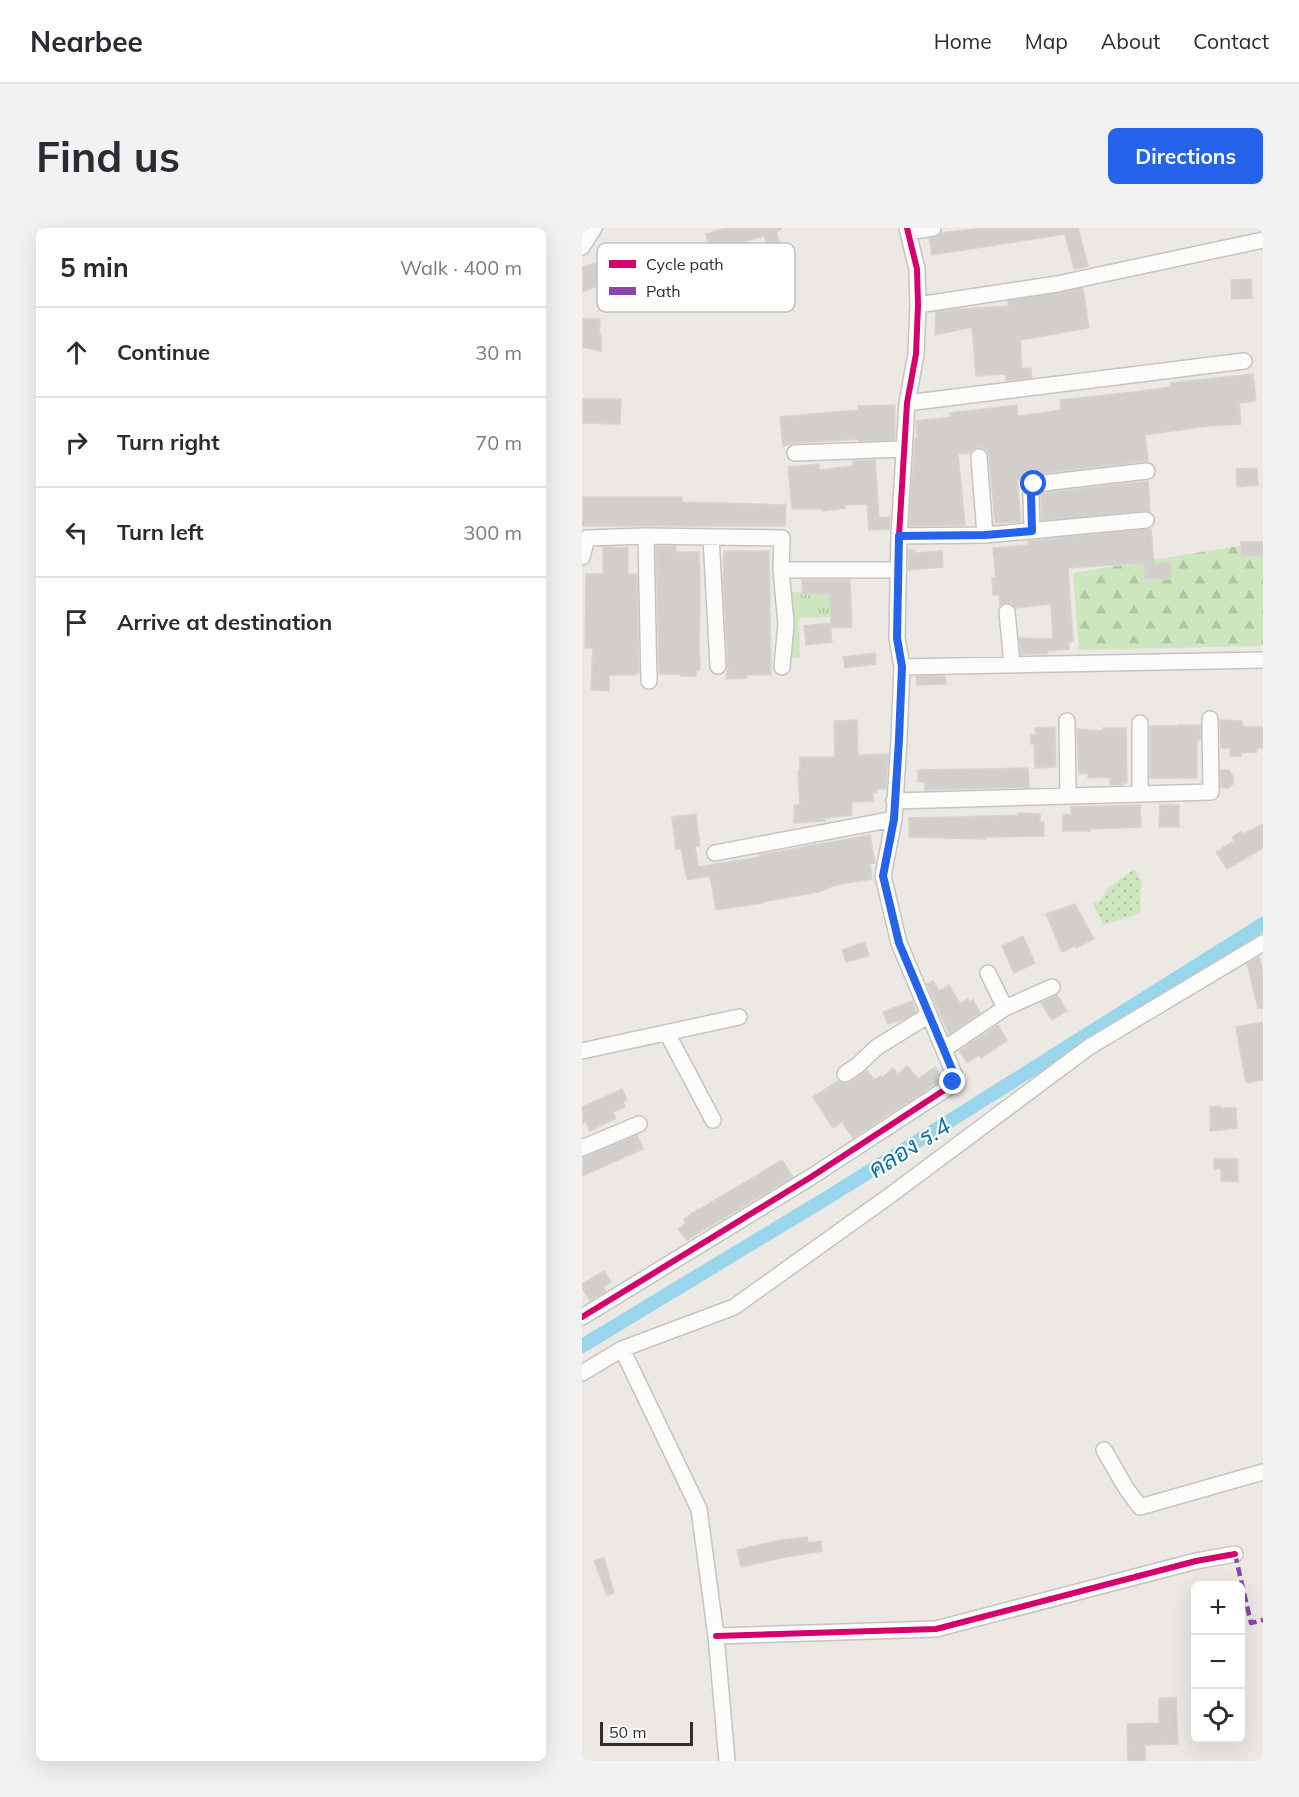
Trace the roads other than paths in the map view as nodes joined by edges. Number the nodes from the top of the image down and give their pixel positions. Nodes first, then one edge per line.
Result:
1 (594, 228) edge
2 (933, 228) edge
3 (908, 230) edge
4 (1244, 236) edge
5 (1263, 240) edge
6 (582, 247) edge
7 (918, 305) junction
8 (1244, 361) dead end
9 (907, 402) junction
10 (903, 449) junction
11 (795, 453) dead end
12 (979, 457) dead end
13 (1147, 471) dead end
14 (1146, 520) dead end
15 (1032, 531) junction
16 (985, 535) junction
17 (646, 536) junction
18 (899, 536) junction
19 (711, 537) junction
20 (582, 557) edge
21 (781, 570) junction
22 (899, 570) junction
23 (1007, 612) dead end
24 (1263, 660) edge
25 (1012, 664) junction
26 (718, 666) dead end
27 (782, 667) dead end
28 (902, 667) junction
29 (649, 681) dead end
30 (1210, 719) dead end
31 (1067, 721) dead end
32 (1140, 723) dead end
33 (1140, 794) junction
34 (1068, 796) junction
35 (894, 801) junction
36 (894, 819) junction
37 (715, 853) dead end
38 (1263, 944) edge
39 (988, 973) dead end
40 (1052, 987) dead end
41 (1005, 1008) junction
42 (929, 1015) junction
43 (739, 1017) dead end
44 (667, 1033) junction
45 (944, 1049) junction
46 (582, 1051) edge
47 (845, 1074) dead end
48 (713, 1120) dead end
49 (639, 1124) dead end
50 (582, 1148) edge
51 (582, 1317) edge
52 (622, 1349) junction
53 (582, 1374) edge
54 (1104, 1450) dead end
55 (1263, 1472) edge
56 (1235, 1554) dead end
57 (716, 1636) junction
58 (727, 1761) edge

1 - 6 street
2 - 3 street
3 - 7 street
4 - 5 street
4 - 7 street
7 - 9 street
8 - 9 street
9 - 10 street
10 - 11 street
10 - 18 street
12 - 16 street
13 - 15 street
14 - 15 street
15 - 16 street
16 - 18 street
17 - 19 street
17 - 20 street
17 - 29 street
18 - 22 street
19 - 21 street
19 - 26 street
21 - 22 street
21 - 27 street
22 - 28 street
23 - 25 street
24 - 25 street
25 - 28 street
28 - 35 street
30 - 33 street
31 - 34 street
32 - 33 street
33 - 34 street
34 - 35 street
35 - 36 street
36 - 37 street
36 - 42 street
38 - 52 street
39 - 41 street
40 - 41 street
41 - 45 street
42 - 45 street
42 - 47 street
43 - 44 street
44 - 46 street
44 - 48 street
45 - 51 street
49 - 50 street
52 - 53 street
52 - 57 street
54 - 55 street
56 - 57 street
57 - 58 street

